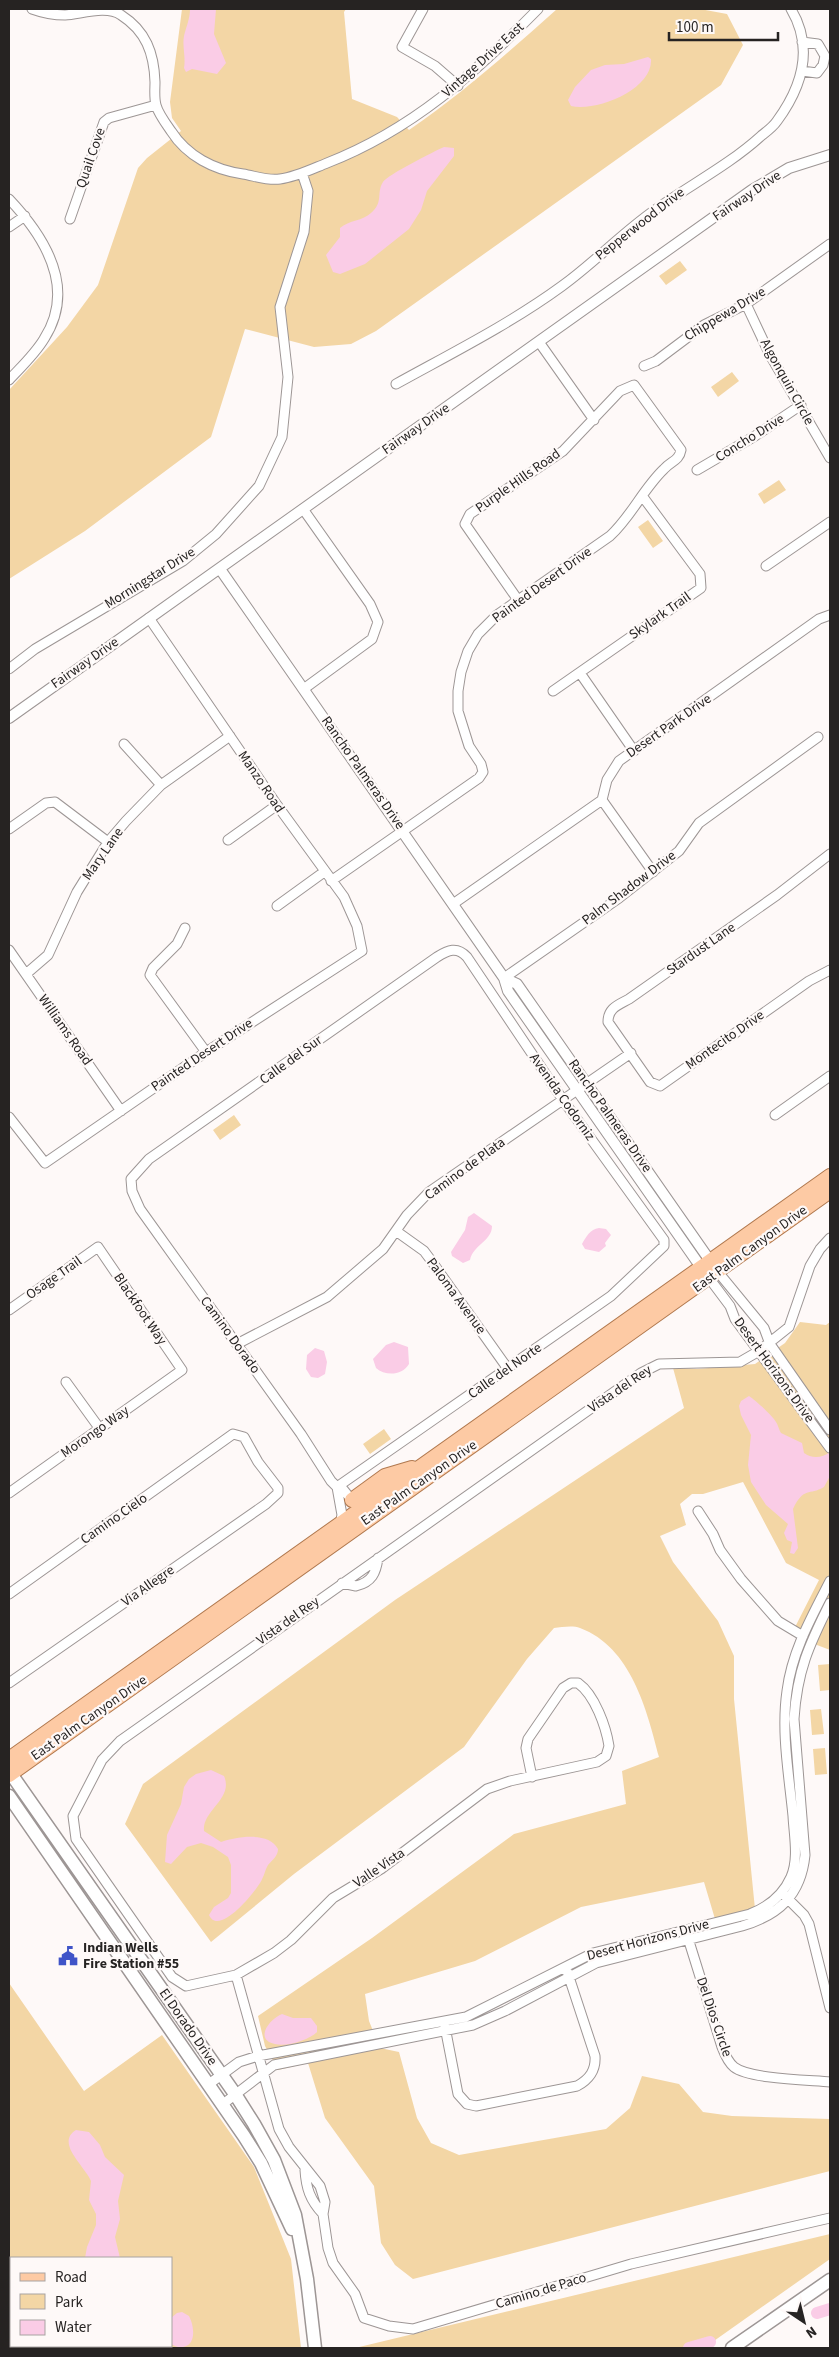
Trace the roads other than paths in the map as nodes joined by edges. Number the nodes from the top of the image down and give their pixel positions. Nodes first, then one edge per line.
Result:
1 (32, 9) edge
2 (423, 9) edge
3 (538, 9) edge
4 (791, 9) edge
5 (802, 42) junction
6 (802, 71) junction
7 (458, 86) junction
8 (156, 105) junction
9 (830, 155) edge
10 (302, 173) junction
11 (9, 199) edge
12 (25, 216) junction
13 (70, 219) dead end
14 (9, 227) edge
15 (830, 244) edge
16 (746, 304) junction
17 (539, 342) junction
18 (644, 366) dead end
19 (9, 380) edge
20 (396, 384) dead end
21 (641, 394) joint
22 (801, 405) junction
23 (594, 420) junction
24 (830, 458) edge
25 (697, 470) dead end
26 (643, 497) junction
27 (303, 509) junction
28 (830, 522) edge
29 (766, 566) dead end
30 (220, 568) junction
31 (518, 600) junction
32 (830, 615) edge
33 (149, 618) junction
34 (9, 668) edge
35 (580, 673) junction
36 (305, 688) junction
37 (553, 691) dead end
38 (9, 718) edge
39 (230, 736) junction
40 (818, 737) dead end
41 (124, 744) dead end
42 (634, 751) junction
43 (161, 785) junction
44 (602, 800) junction
45 (277, 805) junction
46 (9, 829) edge
47 (403, 830) junction
48 (228, 840) dead end
49 (108, 842) junction
50 (830, 854) edge
51 (324, 872) junction
52 (653, 872) junction
53 (331, 881) junction
54 (453, 904) junction
55 (277, 906) dead end
56 (185, 928) dead end
57 (9, 950) edge
58 (456, 950) joint
59 (362, 951) joint
60 (830, 970) edge
61 (26, 974) junction
62 (504, 978) junction
63 (206, 1052) junction
64 (631, 1053) junction
65 (830, 1076) edge
66 (587, 1083) junction
67 (577, 1089) junction
68 (563, 1100) junction
69 (121, 1111) junction
70 (775, 1115) dead end
71 (9, 1117) edge
72 (830, 1176) edge
73 (132, 1179) joint
74 (830, 1191) edge
75 (396, 1231) junction
76 (830, 1238) edge
77 (664, 1246) joint
78 (98, 1247) joint
79 (710, 1269) junction
80 (9, 1310) edge
81 (237, 1344) junction
82 (770, 1344) junction
83 (759, 1351) junction
84 (508, 1369) junction
85 (182, 1370) joint
86 (66, 1382) dead end
87 (100, 1429) junction
88 (830, 1430) edge
89 (830, 1448) edge
90 (275, 1483) joint
91 (337, 1488) junction
92 (10, 1489) edge
93 (359, 1510) junction
94 (698, 1511) dead end
95 (340, 1524) junction
96 (378, 1558) junction
97 (830, 1581) edge
98 (342, 1583) junction
99 (9, 1594) edge
100 (830, 1603) edge
101 (803, 1636) junction
102 (9, 1683) edge
103 (9, 1759) edge
104 (9, 1773) edge
105 (532, 1777) junction
106 (9, 1796) edge
107 (83, 1877) junction
108 (71, 1885) junction
109 (785, 1896) junction
110 (113, 1919) junction
111 (100, 1928) junction
112 (686, 1930) junction
113 (689, 1940) junction
114 (564, 1966) junction
115 (236, 1975) junction
116 (569, 1976) junction
117 (830, 2008) edge
118 (444, 2026) junction
119 (258, 2056) junction
120 (262, 2074) junction
121 (221, 2075) junction
122 (830, 2082) edge
123 (209, 2084) junction
124 (235, 2094) junction
125 (223, 2104) junction
126 (305, 2170) junction
127 (323, 2214) junction
128 (830, 2218) edge
129 (301, 2249) junction
130 (830, 2280) edge
131 (315, 2348) edge
132 (732, 2348) edge

1 - 8 street, Vintage Drive East
2 - 7 street
3 - 7 street, Vintage Drive East
4 - 5 street, Pepperwood Drive
5 - 6 street, Pepperwood Drive
5 - 6 street
6 - 20 street, Pepperwood Drive
7 - 10 street, Vintage Drive East
8 - 10 street, Vintage Drive East
8 - 13 street, Quail Cove
9 - 17 street, Fairway Drive
10 - 34 street, Morningstar Drive
11 - 12 street
12 - 14 street
12 - 19 street
15 - 16 street, Chippewa Drive
16 - 18 street, Chippewa Drive
16 - 22 street, Algonquin Circle
17 - 23 street
17 - 27 street, Fairway Drive
21 - 23 street, Purple Hills Road
21 - 26 street, Painted Desert Drive
22 - 24 street, Algonquin Circle
22 - 25 street, Concho Drive
23 - 31 street, Purple Hills Road
26 - 31 street, Painted Desert Drive
26 - 35 street, Skylark Trail
27 - 30 street, Fairway Drive
27 - 36 street
28 - 29 street
30 - 33 street, Fairway Drive
30 - 36 street, Rancho Palmeras Drive
31 - 47 street, Painted Desert Drive
32 - 42 street, Desert Park Drive
33 - 38 street, Fairway Drive
33 - 39 street, Manzo Road
35 - 37 street, Skylark Trail
35 - 42 street
36 - 47 street, Rancho Palmeras Drive
39 - 43 street, Mary Lane
39 - 45 street, Manzo Road
40 - 52 street, Palm Shadow Drive
41 - 43 street
42 - 44 street, Desert Park Drive
43 - 49 street, Mary Lane
44 - 52 street
44 - 54 street
45 - 48 street
45 - 51 street, Manzo Road
46 - 49 street
47 - 53 street, Painted Desert Drive
47 - 54 street, Rancho Palmeras Drive
49 - 61 street, Mary Lane
50 - 64 street, Stardust Lane
51 - 53 street, Manzo Road
51 - 55 street
52 - 62 street, Palm Shadow Drive
53 - 59 street, Manzo Road
54 - 62 street, Rancho Palmeras Drive
56 - 63 street
57 - 61 street, Williams Road
58 - 68 street, Avenida Codorniz
58 - 73 street, Calle del Sur
59 - 63 street, Painted Desert Drive
60 - 64 street, Montecito Drive
61 - 69 street, Williams Road
62 - 66 street, Rancho Palmeras Drive
62 - 67 street, Rancho Palmeras Drive
63 - 69 street, Painted Desert Drive
64 - 66 street, Camino de Plata
65 - 70 street
66 - 67 street, Camino de Plata
66 - 79 street, Rancho Palmeras Drive
67 - 68 street, Camino de Plata
67 - 79 street, Rancho Palmeras Drive
68 - 75 street, Camino de Plata
68 - 77 street, Avenida Codorniz
69 - 71 street, Painted Desert Drive
72 - 79 main road, East Palm Canyon Drive
73 - 81 street, Camino Dorado
74 - 79 main road, East Palm Canyon Drive
75 - 81 street, Camino de Plata
75 - 84 street, Paloma Avenue
76 - 82 street, Vista del Rey
77 - 84 street, Calle del Norte
78 - 80 street, Osage Trail
78 - 85 street, Blackfoot Way
79 - 82 street, Desert Horizons Drive
79 - 83 street, Desert Horizons Drive
79 - 93 main road, East Palm Canyon Drive
79 - 93 main road, East Palm Canyon Drive
81 - 91 street, Camino Dorado
82 - 83 street, Vista del Rey
82 - 88 street, Desert Horizons Drive
83 - 89 street, Desert Horizons Drive
83 - 96 street, Vista del Rey
84 - 91 street, Calle del Norte
85 - 87 street, Morongo Way
86 - 87 street
87 - 92 street, Morongo Way
90 - 99 street, Camino Cielo
90 - 102 street, Via Allegre
91 - 93 street, Camino Dorado
91 - 95 street, Camino Dorado
93 - 95 main road, East Palm Canyon Drive
93 - 104 main road, East Palm Canyon Drive
94 - 101 street
95 - 103 main road, East Palm Canyon Drive
96 - 98 street, Vista del Rey
96 - 98 street
97 - 101 street, Desert Horizons Drive
98 - 115 street, Vista del Rey
100 - 109 street, Desert Horizons Drive
101 - 109 street, Desert Horizons Drive
104 - 107 main road, El Dorado Drive
105 - 105 street, Valle Vista
105 - 115 street, Valle Vista
106 - 108 main road, El Dorado Drive
107 - 108 main road
107 - 110 main road, El Dorado Drive
108 - 111 main road, El Dorado Drive
109 - 112 street, Desert Horizons Drive
109 - 113 street, Desert Horizons Drive
109 - 117 street
110 - 111 main road
110 - 121 main road, El Dorado Drive
111 - 123 main road, El Dorado Drive
112 - 113 street, Del Dios Circle
112 - 114 street, Desert Horizons Drive
113 - 116 street, Desert Horizons Drive
113 - 122 street, Del Dios Circle
114 - 116 street
114 - 118 street, Desert Horizons Drive
115 - 119 street, Camino de Paco
116 - 118 street, Desert Horizons Drive
116 - 118 street
118 - 119 street, Desert Horizons Drive
118 - 120 street, Desert Horizons Drive
119 - 120 street, Camino de Paco
119 - 121 street, Desert Horizons Drive
120 - 124 street, Desert Horizons Drive
120 - 126 street, Camino de Paco
121 - 123 street, Desert Horizons Drive
121 - 124 main road, El Dorado Drive
123 - 125 main road, El Dorado Drive
124 - 125 street, Desert Horizons Drive
124 - 129 main road, El Dorado Drive
125 - 129 main road, El Dorado Drive
126 - 127 street, Camino de Paco
126 - 127 street, Camino de Paco
127 - 128 street, Camino de Paco
129 - 131 main road, El Dorado Drive
130 - 132 main road

